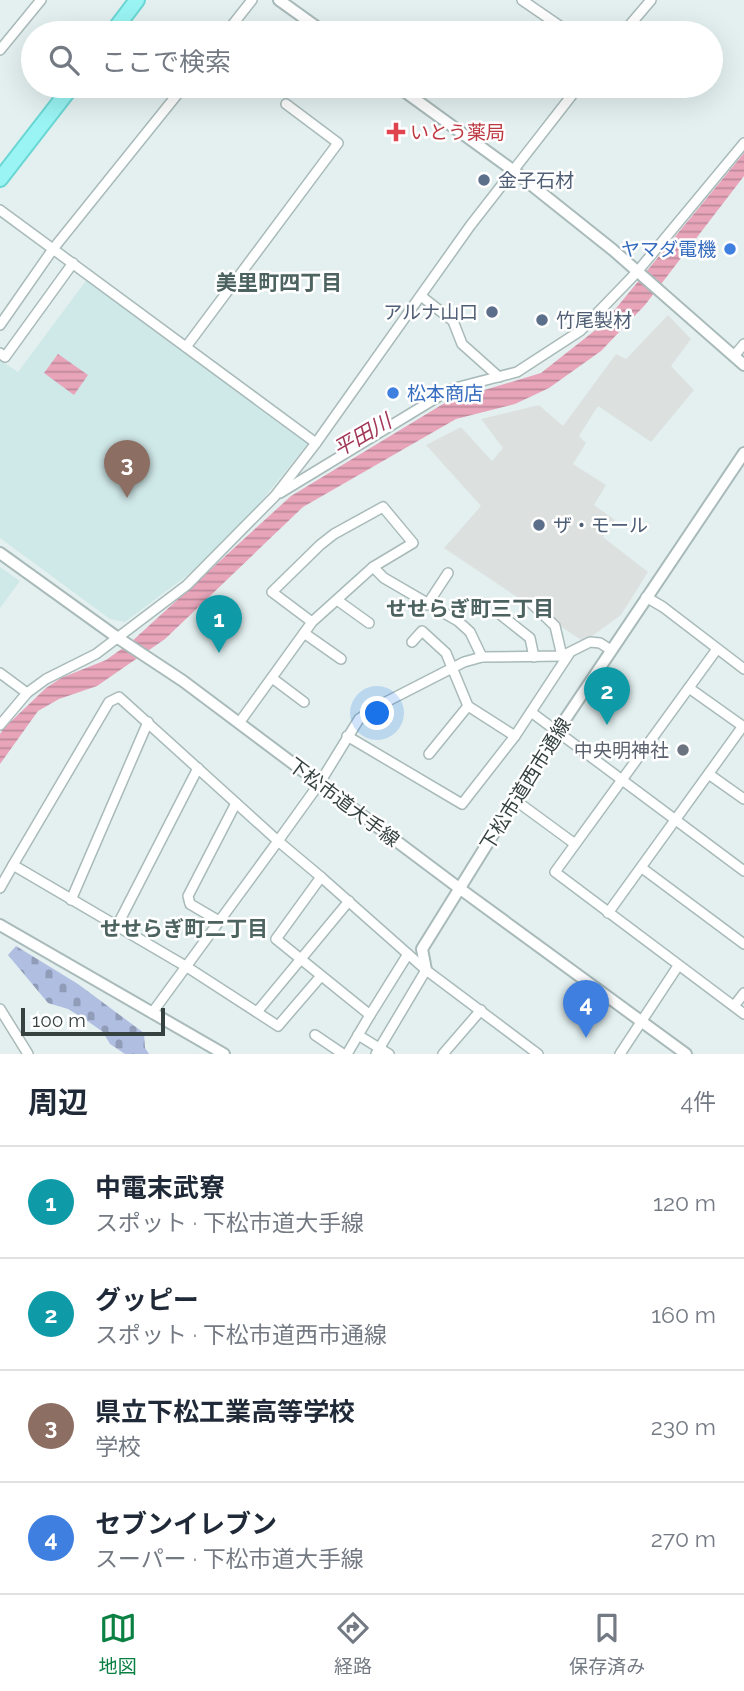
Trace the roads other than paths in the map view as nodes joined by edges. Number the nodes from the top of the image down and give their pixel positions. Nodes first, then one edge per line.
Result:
1 (41, 0) edge
2 (137, 0) edge
3 (253, 0) edge
4 (279, 0) edge
5 (522, 0) edge
6 (651, 0) edge
7 (24, 21) edge
8 (121, 21) edge
9 (236, 21) edge
10 (308, 21) edge
11 (553, 21) edge
12 (633, 21) edge
13 (21, 24) edge
14 (0, 50) edge
15 (63, 98) edge
16 (174, 98) edge
17 (414, 98) edge
18 (570, 98) edge
19 (286, 104) dead end
20 (744, 143) edge
21 (514, 171) junction
22 (0, 179) edge
23 (0, 210) edge
24 (53, 248) junction
25 (73, 263) junction
26 (639, 274) junction
27 (421, 296) junction
28 (0, 325) edge
29 (744, 344) edge
30 (186, 347) junction
31 (0, 354) edge
32 (734, 356) junction
33 (744, 365) edge
34 (499, 377) junction
35 (316, 443) junction
36 (744, 453) edge
37 (275, 496) junction
38 (0, 553) edge
39 (373, 567) junction
40 (448, 573) dead end
41 (646, 597) junction
42 (337, 600) junction
43 (531, 603) dead end
44 (427, 604) junction
45 (501, 615) dead end
46 (312, 622) junction
47 (369, 623) dead end
48 (304, 633) junction
49 (122, 641) junction
50 (412, 642) dead end
51 (571, 649) junction
52 (717, 649) junction
53 (611, 650) junction
54 (562, 656) junction
55 (482, 657) junction
56 (534, 657) junction
57 (341, 659) dead end
58 (452, 666) junction
59 (744, 669) edge
60 (0, 673) edge
61 (272, 678) junction
62 (689, 688) junction
63 (27, 693) junction
64 (304, 702) dead end
65 (468, 706) junction
66 (531, 712) junction
67 (148, 722) junction
68 (239, 723) junction
69 (0, 725) edge
70 (744, 727) edge
71 (558, 730) junction
72 (347, 736) junction
73 (515, 736) junction
74 (429, 754) dead end
75 (198, 768) junction
76 (710, 775) junction
77 (623, 779) junction
78 (319, 784) junction
79 (744, 799) edge
80 (515, 800) junction
81 (236, 803) junction
82 (675, 820) junction
83 (278, 841) junction
84 (575, 844) junction
85 (13, 865) junction
86 (642, 868) junction
87 (744, 871) edge
88 (321, 877) junction
89 (0, 888) edge
90 (459, 888) junction
91 (71, 900) junction
92 (349, 901) junction
93 (608, 912) junction
94 (219, 921) junction
95 (0, 925) edge
96 (117, 926) junction
97 (744, 944) edge
98 (408, 954) junction
99 (302, 960) junction
100 (678, 966) junction
101 (187, 967) junction
102 (426, 970) junction
103 (321, 976) junction
104 (744, 993) edge
105 (734, 1006) junction
106 (0, 1009) edge
107 (481, 1010) junction
108 (257, 1012) junction
109 (152, 1013) junction
110 (744, 1014) edge
111 (370, 1015) junction
112 (643, 1021) junction
113 (315, 1035) dead end
114 (358, 1035) junction
115 (382, 1052) edge
116 (28, 1054) edge
117 (223, 1054) edge
118 (345, 1054) edge
119 (443, 1054) edge
120 (538, 1054) edge
121 (621, 1054) edge
122 (686, 1054) edge

1 - 7 street
2 - 8 main road
3 - 9 street
4 - 10 street
5 - 11 street
6 - 12 street
13 - 14 street
15 - 22 main road
16 - 24 street
17 - 21 street
18 - 21 street
19 - 30 street
20 - 26 street
21 - 26 street
21 - 27 street
23 - 24 street
24 - 25 street
24 - 28 street
25 - 30 street
25 - 31 street
26 - 32 street
26 - 34 street
27 - 34 street
27 - 35 street
29 - 32 street
30 - 35 street
32 - 33 street
34 - 37 street
35 - 37 street
36 - 41 street, 下松市道西市通線
37 - 49 street
38 - 49 street, 下松市道大手線
39 - 42 street
39 - 44 street
39 - 46 street
40 - 44 street
41 - 52 street
41 - 53 street, 下松市道西市通線
42 - 46 street
42 - 47 street
43 - 54 street
44 - 55 street
45 - 56 street
46 - 48 street
48 - 57 street
48 - 61 street
49 - 63 street
49 - 68 street, 下松市道大手線
50 - 58 street
51 - 53 street
51 - 54 street
51 - 66 street
52 - 59 street
52 - 62 street
53 - 71 street, 下松市道西市通線
54 - 56 street
55 - 56 street
55 - 58 street
58 - 65 street
58 - 72 street
60 - 63 street
61 - 64 street
61 - 68 street
62 - 70 street
62 - 77 street
63 - 69 street
65 - 73 street
65 - 74 street
66 - 71 street
66 - 73 street
67 - 75 street
67 - 85 street
67 - 91 street
68 - 78 street, 下松市道大手線
70 - 76 street
71 - 77 street
71 - 80 street, 下松市道西市通線
72 - 73 street
72 - 78 street
75 - 81 street
75 - 96 street
76 - 79 street
76 - 82 street
77 - 82 street
77 - 84 street
78 - 83 street
78 - 90 street, 下松市道大手線
80 - 84 street
80 - 90 street, 下松市道西市通線
81 - 83 street
81 - 94 street
82 - 86 street
82 - 87 street
83 - 88 street
83 - 94 street
84 - 93 street
85 - 89 street
85 - 91 street
86 - 93 street
86 - 97 street
88 - 92 street
88 - 99 street
90 - 102 street, 下松市道西市通線
90 - 112 street, 下松市道大手線
91 - 96 street
92 - 98 street
92 - 99 street
93 - 100 street
94 - 101 street
95 - 109 street
96 - 101 street
98 - 102 street
98 - 111 street
99 - 103 street
99 - 108 street
100 - 105 street
100 - 112 street
101 - 108 street
101 - 109 street
102 - 107 street
102 - 115 street, 下松市道西市通線
103 - 108 street
103 - 111 street
104 - 105 street
105 - 110 street
106 - 116 street
107 - 119 street
107 - 120 street
109 - 117 street
111 - 114 street
112 - 121 street
112 - 122 street, 下松市道大手線
113 - 118 street
114 - 115 street
114 - 118 street

